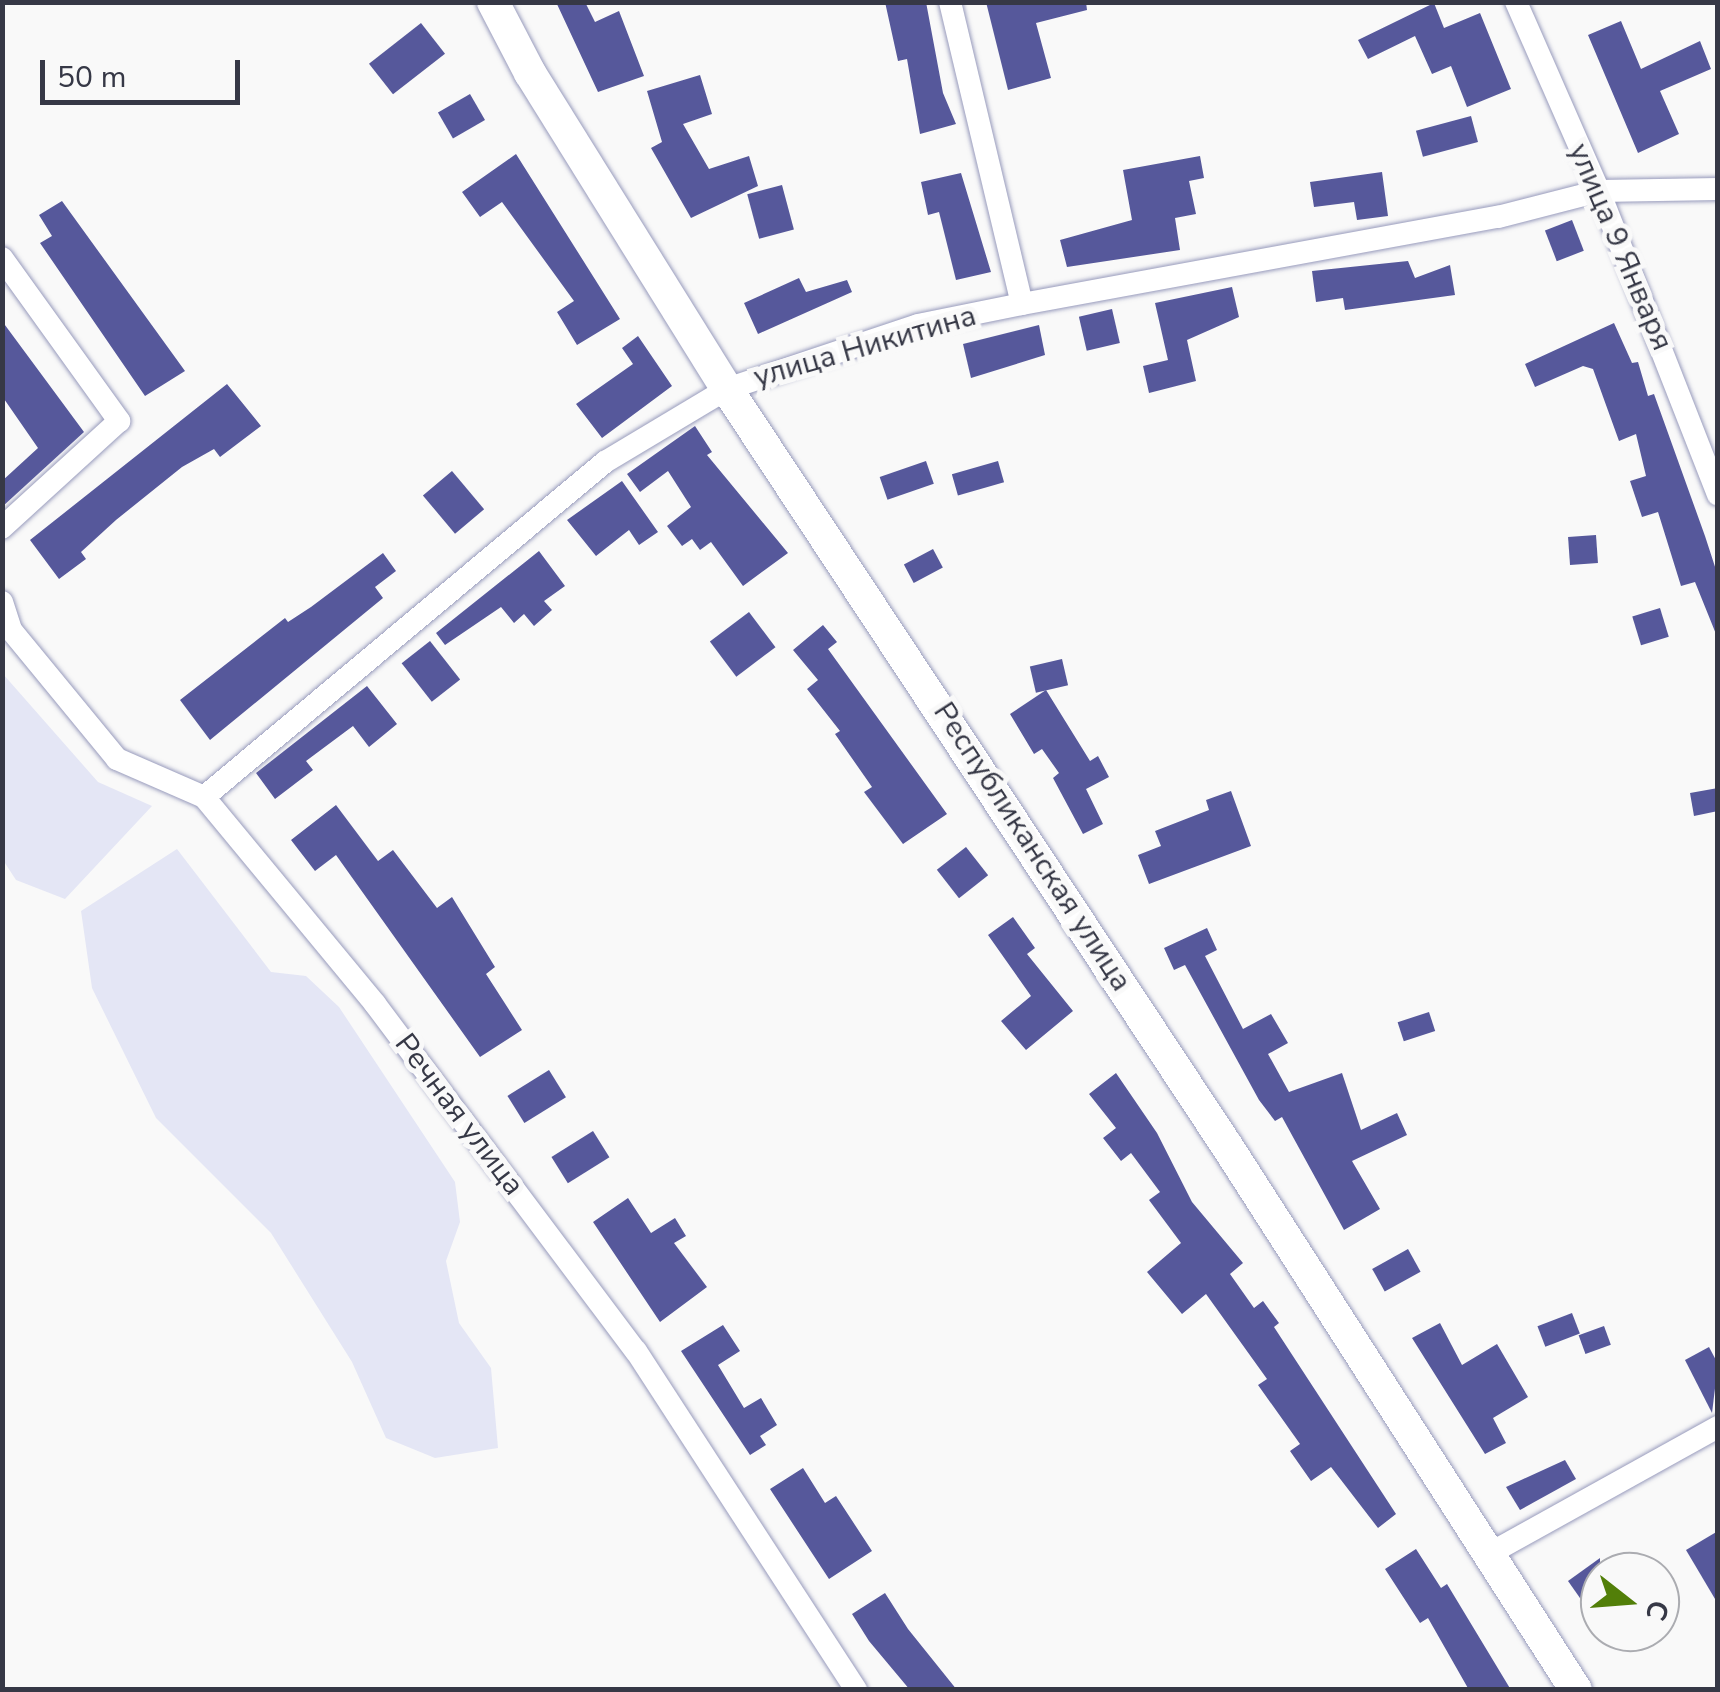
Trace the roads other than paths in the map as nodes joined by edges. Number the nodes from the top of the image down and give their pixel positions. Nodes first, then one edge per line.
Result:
1 (493, 2) edge
2 (950, 2) edge
3 (1516, 2) edge
4 (1718, 188) edge
5 (1599, 191) junction
6 (2, 258) edge
7 (1022, 304) junction
8 (727, 388) junction
9 (1718, 494) edge
10 (2, 528) edge
11 (2, 602) edge
12 (204, 797) junction
13 (1718, 1426) edge
14 (1487, 1554) junction
15 (856, 1690) edge
16 (1576, 1690) edge

1 - 8 street, Республиканская улица
2 - 7 street
3 - 5 street, улица 9 Января
4 - 5 street, улица Никитина
5 - 7 street, улица Никитина
5 - 9 street, улица 9 Января
6 - 10 street
7 - 8 street, улица Никитина
8 - 12 street, улица Никитина
8 - 14 street, Республиканская улица
11 - 12 street, Речная улица
12 - 15 street, Речная улица
13 - 14 street
14 - 16 street, Республиканская улица

